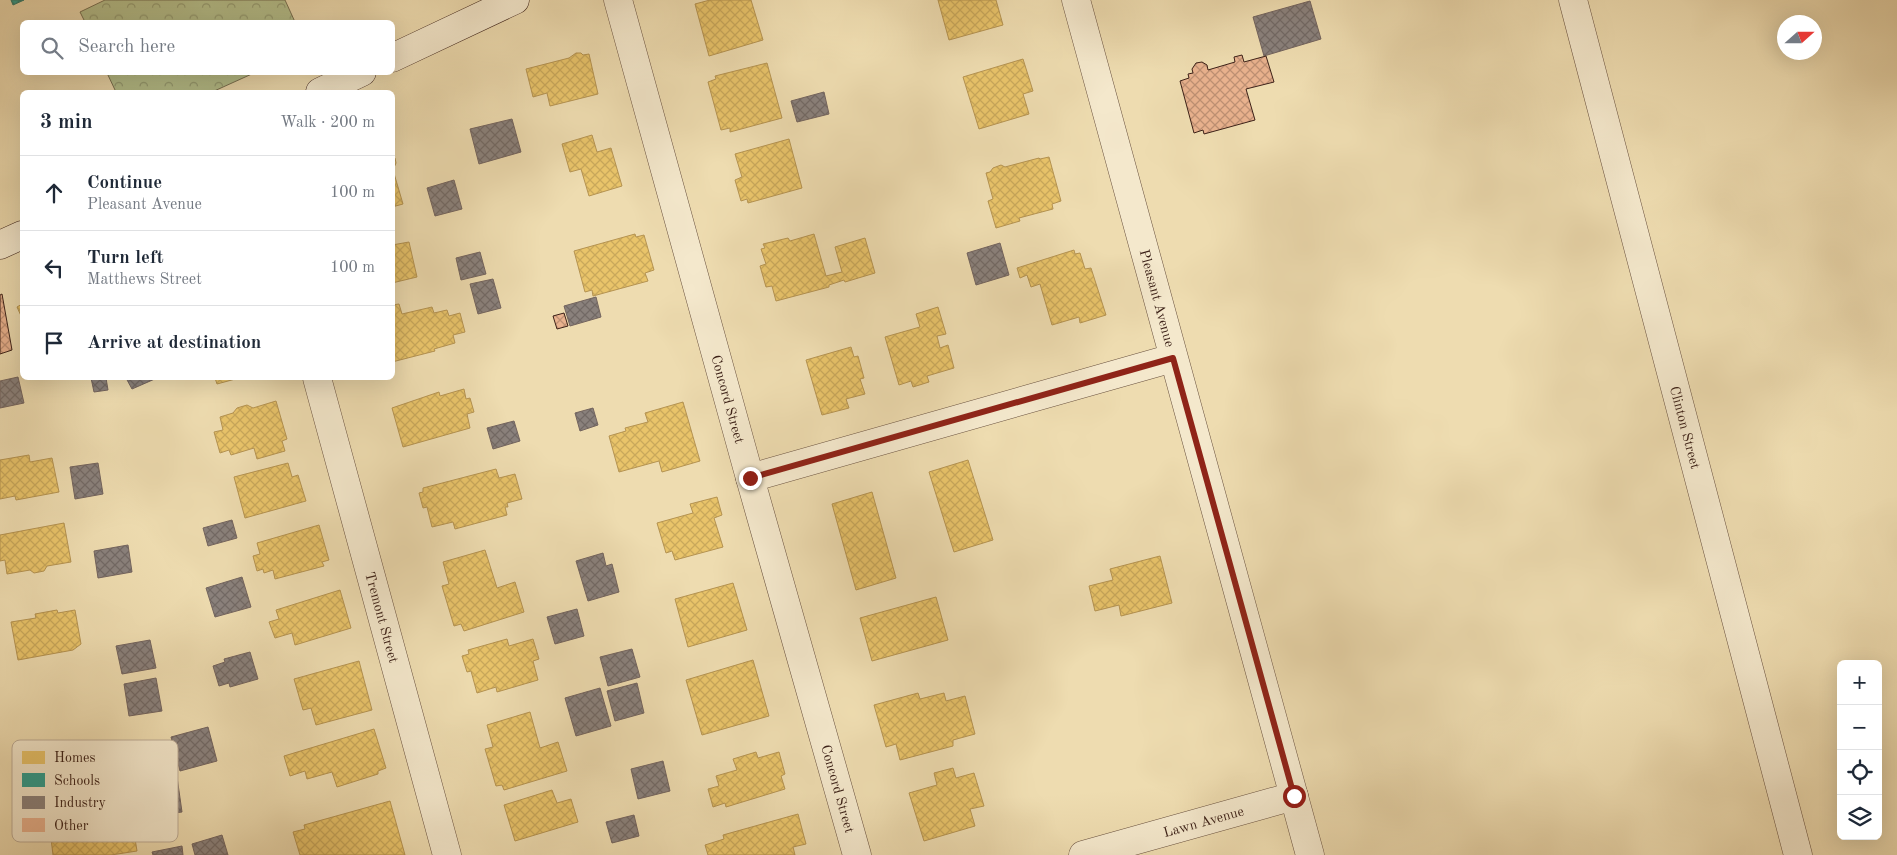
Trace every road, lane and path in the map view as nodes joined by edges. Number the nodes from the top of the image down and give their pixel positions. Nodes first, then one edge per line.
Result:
1 (514, 0) edge
2 (618, 0) edge
3 (1076, 0) edge
4 (1573, 0) edge
5 (395, 57) edge
6 (356, 75) edge
7 (324, 90) edge
8 (20, 236) edge
9 (0, 246) edge
10 (1173, 358) junction
11 (319, 380) edge
12 (750, 478) junction
13 (1294, 796) junction
14 (447, 855) edge
15 (857, 855) edge
16 (1084, 855) edge
17 (1310, 855) edge
18 (1798, 855) edge

1 - 5 street
2 - 12 street, Concord Street
3 - 10 street, Pleasant Avenue
4 - 18 street, Clinton Street
6 - 7 street
8 - 9 street
10 - 12 street
10 - 13 street, Pleasant Avenue
11 - 14 street, Tremont Street
12 - 15 street, Concord Street
13 - 16 street, Lawn Avenue
13 - 17 street, Pleasant Avenue

